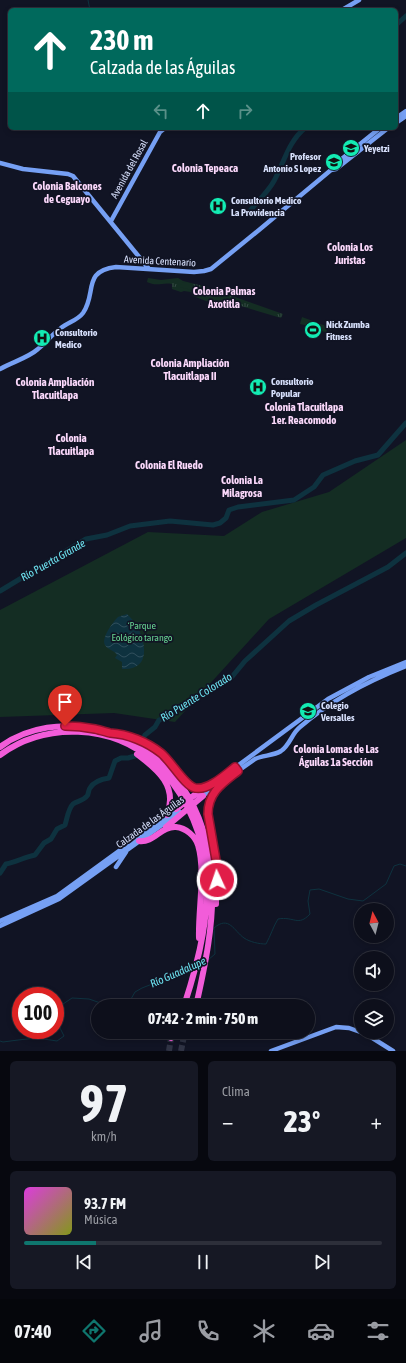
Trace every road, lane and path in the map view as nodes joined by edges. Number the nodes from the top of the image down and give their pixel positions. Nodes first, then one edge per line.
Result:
1 (359, 0) edge
2 (345, 8) edge
3 (162, 130) edge
4 (378, 130) edge
5 (385, 130) edge
6 (0, 164) edge
7 (330, 170) junction
8 (110, 221) junction
9 (149, 269) junction
10 (0, 369) edge
11 (406, 662) edge
12 (406, 666) edge
13 (288, 728) junction
14 (76, 729) junction
15 (294, 733) junction
16 (0, 747) edge
17 (263, 747) junction
18 (0, 755) edge
19 (267, 756) junction
20 (237, 769) junction
21 (168, 772) junction
22 (185, 781) junction
23 (220, 782) junction
24 (204, 788) junction
25 (198, 796) junction
26 (182, 808) junction
27 (167, 815) junction
28 (175, 821) junction
29 (165, 828) junction
30 (140, 841) junction
31 (198, 843) junction
32 (127, 850) junction
33 (208, 860) junction
34 (116, 867) dead end
35 (0, 921) edge
36 (0, 926) edge
37 (186, 999) edge
38 (198, 999) edge
39 (271, 1051) edge
40 (393, 1051) edge

1 - 2 main road
3 - 8 main road, Avenida del Rosal
4 - 7 main road, Avenida Centenario
5 - 7 main road, Avenida Centenario
6 - 8 main road
7 - 9 main road, Avenida Centenario
8 - 9 main road
9 - 10 main road, Avenida Centenario
11 - 13 main road, Calzada de las Águilas
12 - 15 main road, Calzada de las Águilas
13 - 15 main road
13 - 17 main road, Calzada de las Águilas
14 - 16 highway
14 - 18 highway
14 - 21 highway
14 - 21 highway
15 - 19 main road, Calzada de las Águilas
17 - 19 main road
17 - 20 main road, Calzada de las Águilas
19 - 20 main road, Calzada de las Águilas
20 - 23 main road, Calzada de las Águilas
21 - 22 highway
21 - 27 highway
21 - 33 highway
22 - 24 highway
22 - 25 highway
23 - 24 highway
23 - 25 main road, Calzada de las Águilas
23 - 33 highway
24 - 25 highway
25 - 26 highway
26 - 27 main road, Calzada de las Águilas
26 - 28 highway
26 - 30 main road, Calzada de las Águilas
27 - 35 main road, Calzada de las Águilas
28 - 29 highway
28 - 31 highway
29 - 30 highway
29 - 31 highway
30 - 32 main road, Calzada de las Águilas
31 - 33 highway
32 - 34 main road
32 - 36 main road, Calzada de las Águilas
33 - 37 highway
33 - 38 highway
39 - 40 main road

